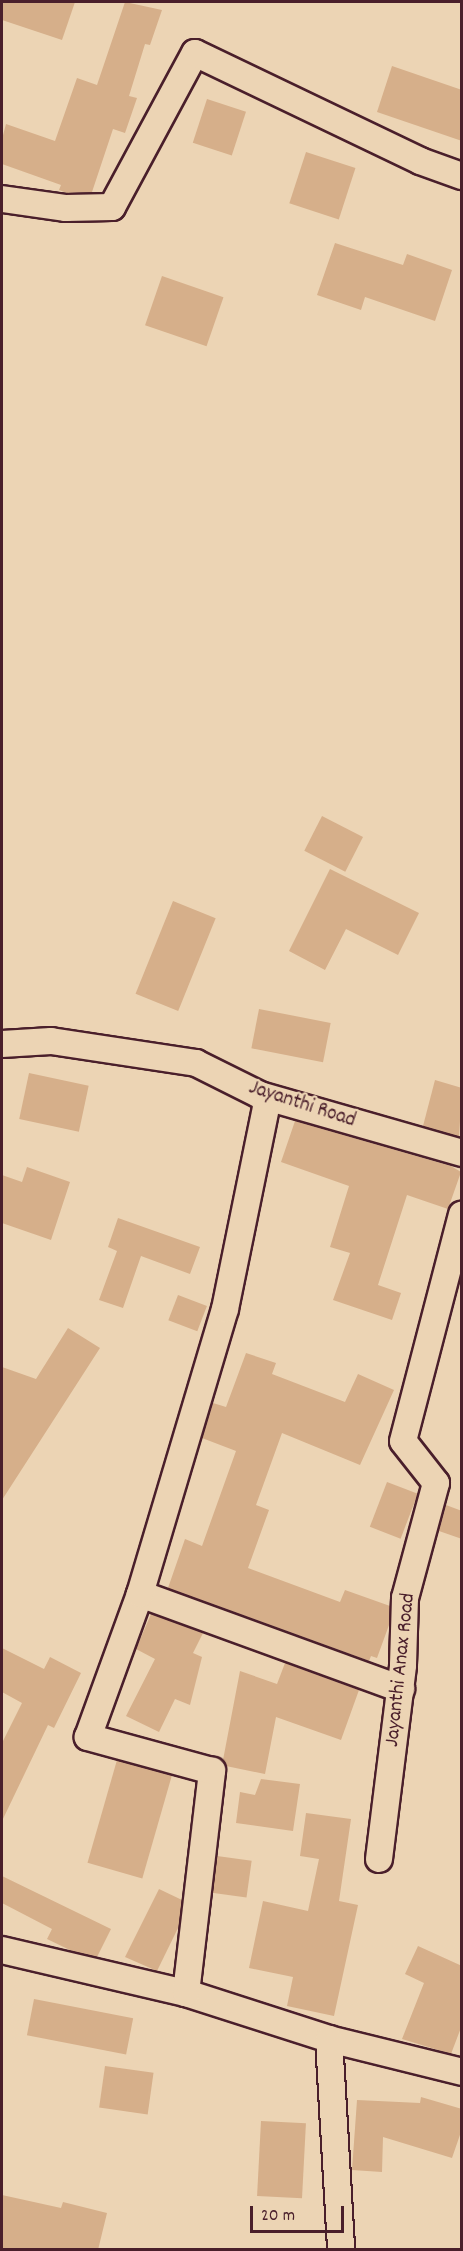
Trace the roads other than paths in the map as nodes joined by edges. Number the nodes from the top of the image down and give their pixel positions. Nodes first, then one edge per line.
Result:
1 (462, 176) edge
2 (2, 199) edge
3 (2, 1044) edge
4 (268, 1098) junction
5 (462, 1153) edge
6 (462, 1215) edge
7 (140, 1594) junction
8 (400, 1689) junction
9 (379, 1859) dead end
10 (2, 1950) edge
11 (186, 1994) junction
12 (329, 2039) junction
13 (462, 2072) edge
14 (341, 2250) edge

1 - 2 street
3 - 4 street, Jayanthi Road
4 - 5 street, Jayanthi Road
4 - 7 street
6 - 8 street, Jayanthi Anax Road
7 - 8 street
7 - 11 street
8 - 9 street, Jayanthi Anax Road
10 - 11 street
11 - 12 street
12 - 13 street
12 - 14 street

